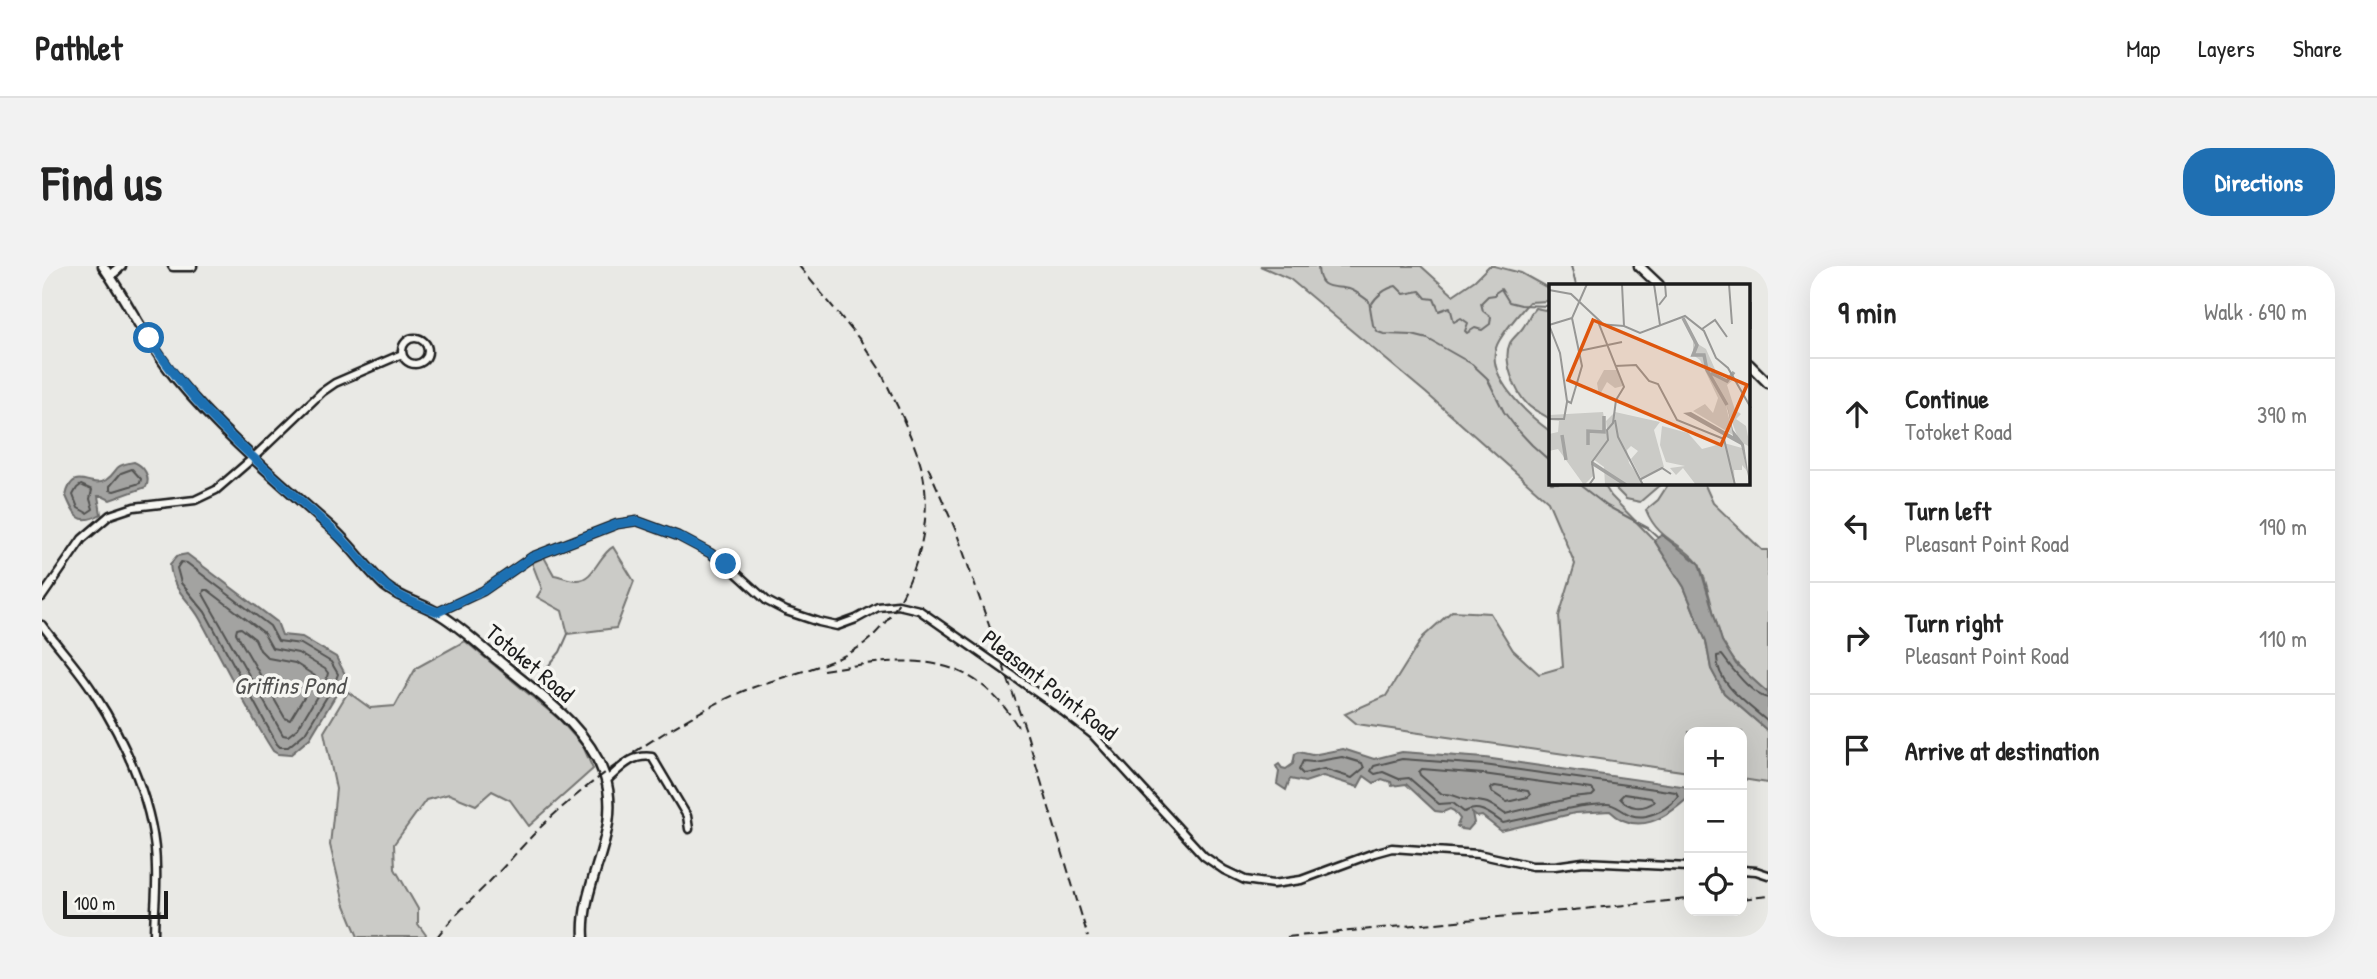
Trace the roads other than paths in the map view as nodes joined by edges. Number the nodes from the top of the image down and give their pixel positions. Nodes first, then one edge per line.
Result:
1 (103, 266) edge
2 (121, 266) edge
3 (173, 266) edge
4 (192, 266) edge
5 (1639, 266) edge
6 (110, 276) junction
7 (1659, 284) edge
8 (402, 354) junction
9 (1750, 365) edge
10 (1768, 383) edge
11 (253, 458) junction
12 (42, 597) edge
13 (438, 612) junction
14 (42, 625) edge
15 (606, 781) junction
16 (690, 829) dead end
17 (1684, 867) edge
18 (1747, 870) edge
19 (1768, 875) edge
20 (154, 937) edge
21 (584, 937) edge

1 - 6 main road, Totoket Road
2 - 6 main road
3 - 4 main road
5 - 7 main road
6 - 11 main road, Totoket Road
8 - 8 street
8 - 11 street
9 - 10 main road
11 - 12 street
11 - 13 main road, Totoket Road
13 - 15 main road, Totoket Road
13 - 17 street, Pleasant Point Road
14 - 20 street
15 - 16 street
15 - 21 main road, Totoket Road
18 - 19 street

